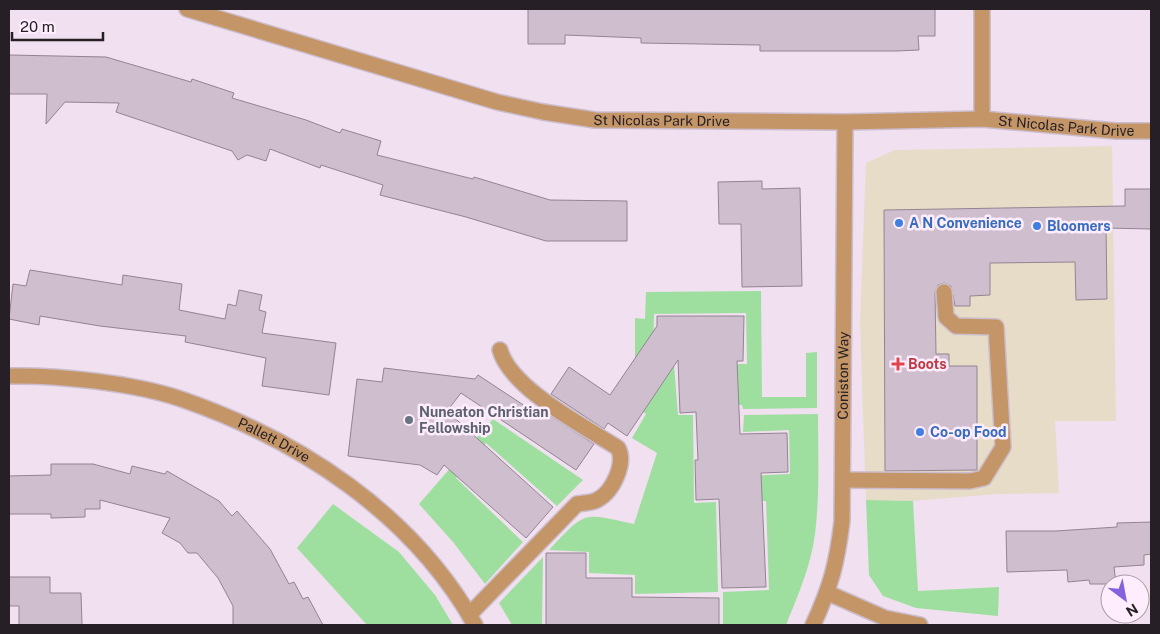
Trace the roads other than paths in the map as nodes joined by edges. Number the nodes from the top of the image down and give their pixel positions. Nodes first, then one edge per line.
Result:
1 (186, 9) edge
2 (982, 9) edge
3 (982, 119) junction
4 (845, 122) junction
5 (1151, 131) edge
6 (944, 292) dead end
7 (500, 350) dead end
8 (9, 376) edge
9 (843, 480) junction
10 (828, 593) junction
11 (472, 620) edge
12 (813, 625) edge
13 (920, 625) edge

1 - 4 street, St Nicolas Park Drive
2 - 3 street
3 - 4 street, St Nicolas Park Drive
3 - 5 street, St Nicolas Park Drive
4 - 9 street, Coniston Way
6 - 9 street
7 - 11 street
8 - 11 street, Pallett Drive
9 - 10 street, Coniston Way
10 - 12 street, Coniston Way
10 - 13 street

